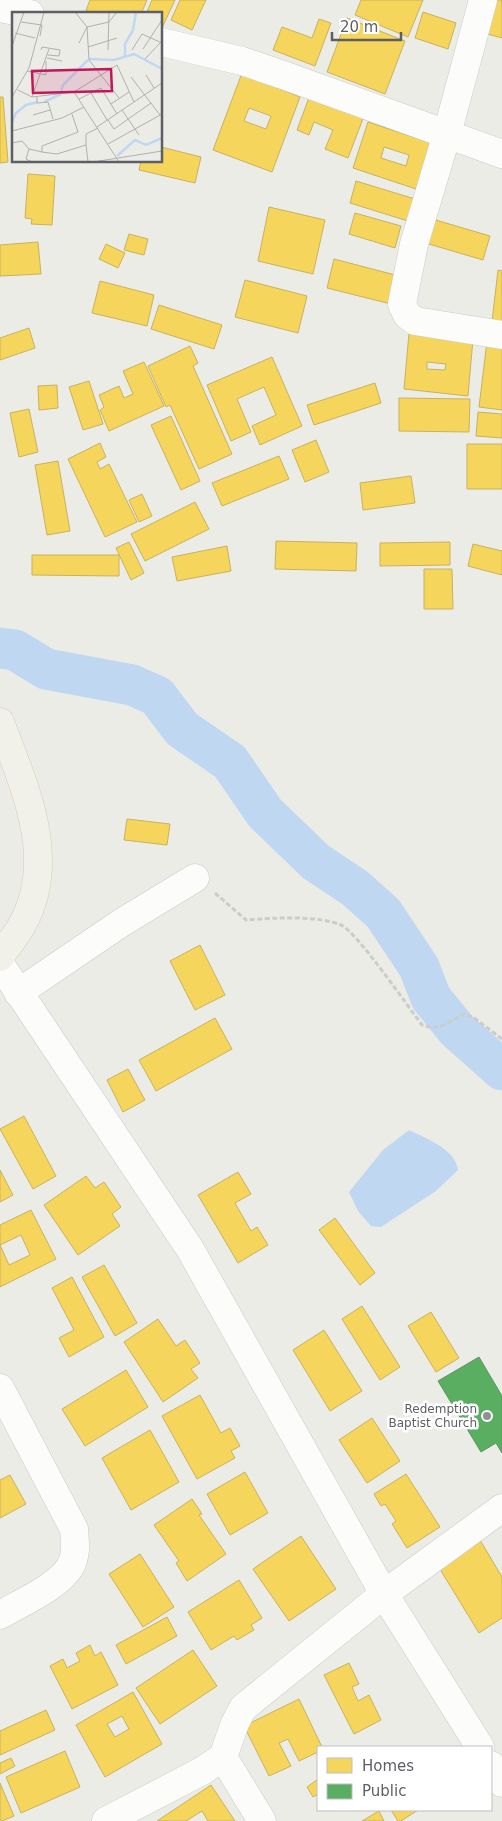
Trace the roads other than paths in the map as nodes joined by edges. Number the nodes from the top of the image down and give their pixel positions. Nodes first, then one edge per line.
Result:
1 (483, 0) edge
2 (0, 8) edge
3 (20, 12) edge
4 (162, 42) edge
5 (447, 134) junction
6 (502, 154) edge
7 (502, 335) edge
8 (0, 722) edge
9 (195, 878) road end
10 (0, 957) edge
11 (0, 964) edge
12 (18, 993) junction
13 (0, 1388) edge
14 (502, 1508) edge
15 (384, 1594) junction
16 (0, 1615) edge
17 (479, 1746) edge
18 (223, 1757) junction
19 (492, 1767) edge
20 (502, 1783) edge
21 (106, 1821) edge
22 (262, 1821) edge

1 - 5 street
2 - 3 street
4 - 5 street
5 - 6 street
5 - 7 street
8 - 10 main road
9 - 12 street
11 - 12 street
12 - 15 street
13 - 16 street
14 - 15 street
15 - 17 street
15 - 18 street
18 - 21 street
18 - 22 street
19 - 20 street

